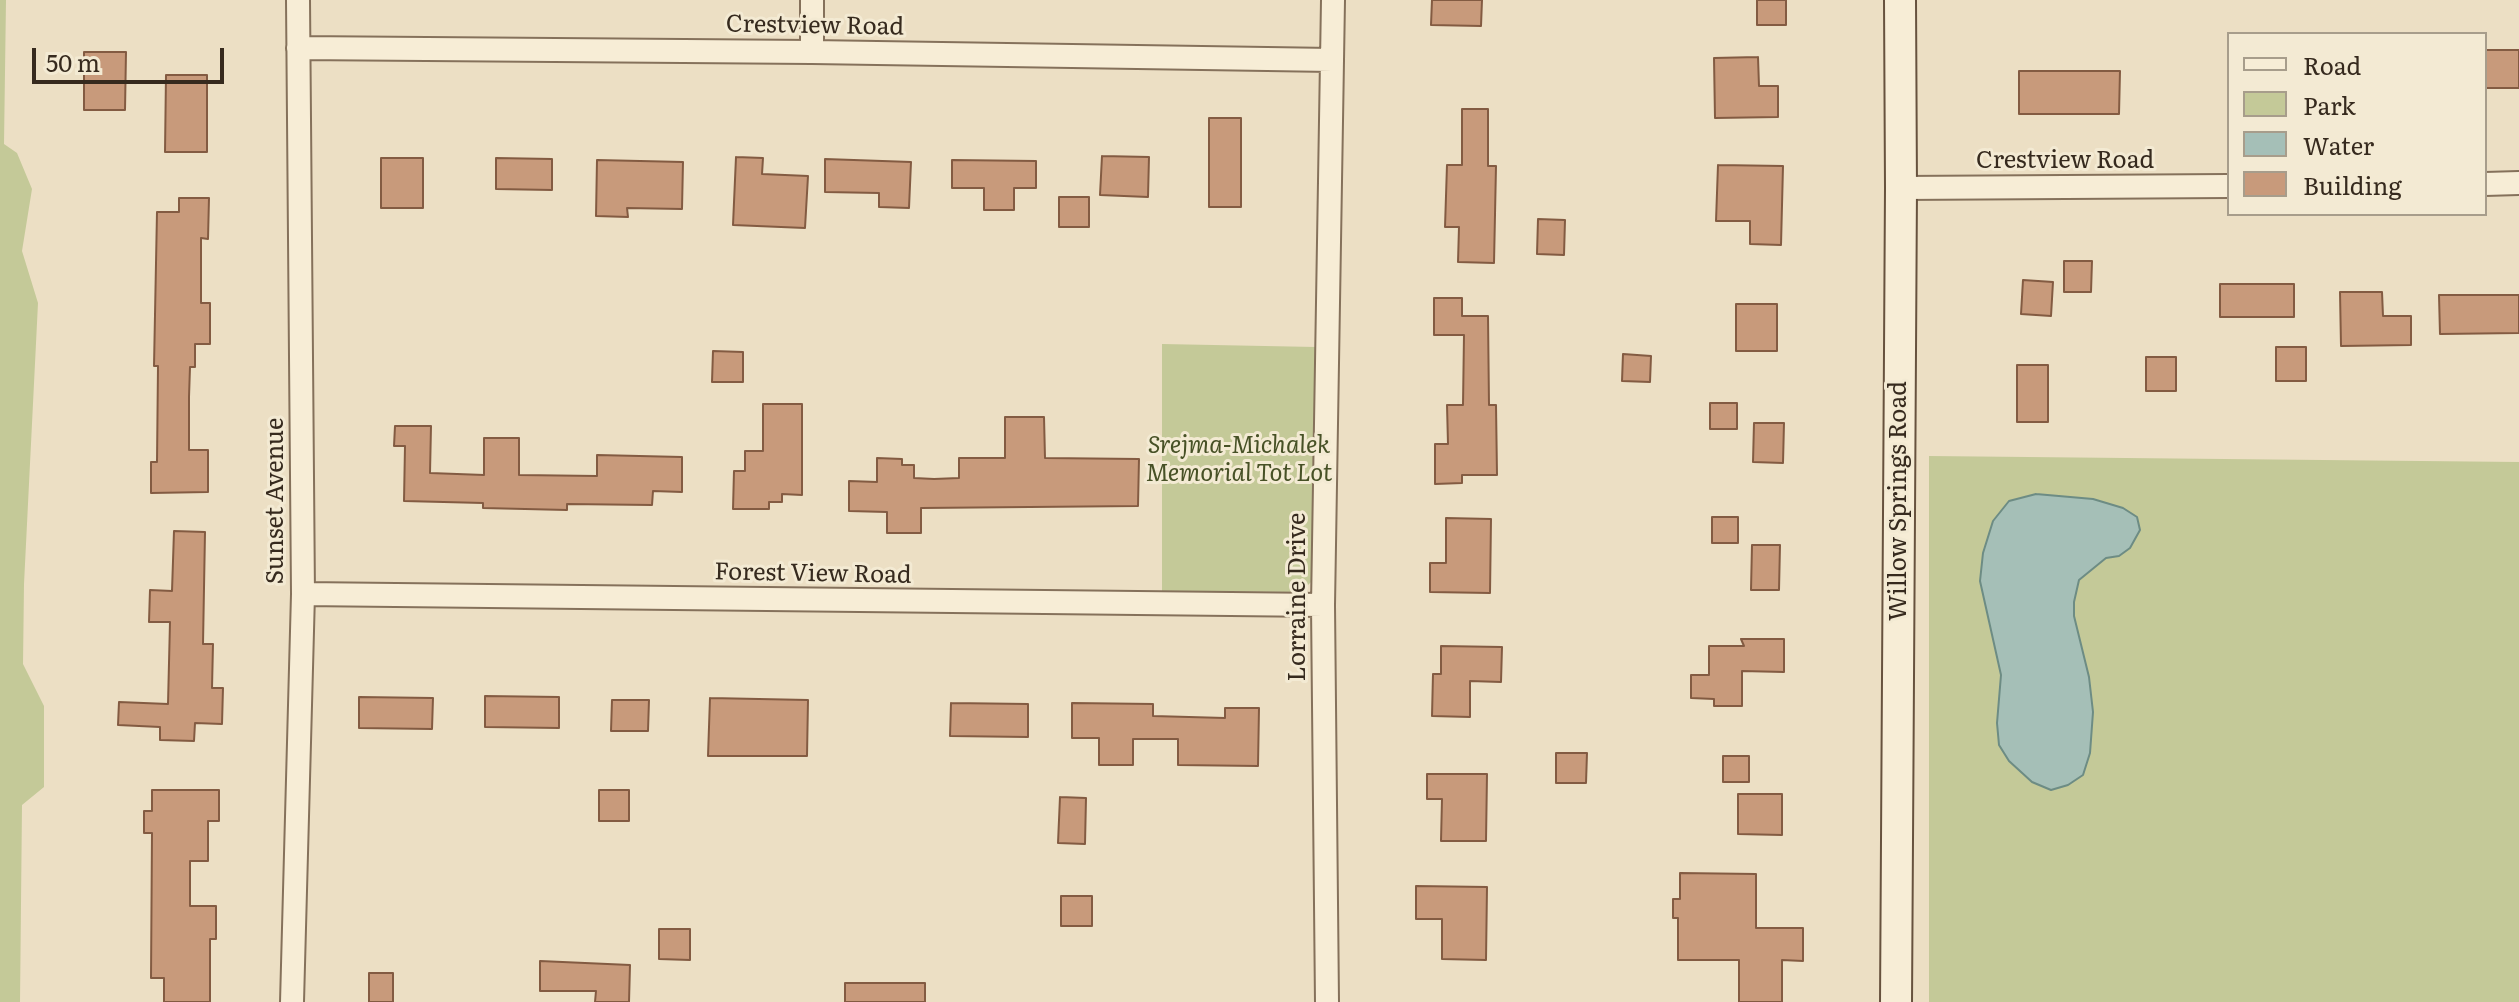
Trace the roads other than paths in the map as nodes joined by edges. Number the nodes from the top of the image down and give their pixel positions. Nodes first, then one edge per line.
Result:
1 (298, 0) edge
2 (812, 0) edge
3 (1333, 0) edge
4 (1900, 0) edge
5 (298, 48) junction
6 (812, 52) junction
7 (1332, 60) junction
8 (2519, 183) edge
9 (2487, 184) edge
10 (2227, 186) edge
11 (1901, 188) junction
12 (303, 594) junction
13 (1323, 605) junction
14 (292, 1002) edge
15 (1327, 1002) edge
16 (1896, 1002) edge

1 - 5 street, Sunset Avenue
2 - 6 street
3 - 7 street, Lorraine Drive
4 - 11 main road, Willow Springs Road
5 - 6 street, Crestview Road
5 - 12 street, Sunset Avenue
6 - 7 street, Crestview Road
7 - 13 street, Lorraine Drive
8 - 9 street
10 - 11 street, Crestview Road
11 - 16 main road, Willow Springs Road
12 - 13 street, Forest View Road
12 - 14 street, Sunset Avenue
13 - 15 street, Lorraine Drive

